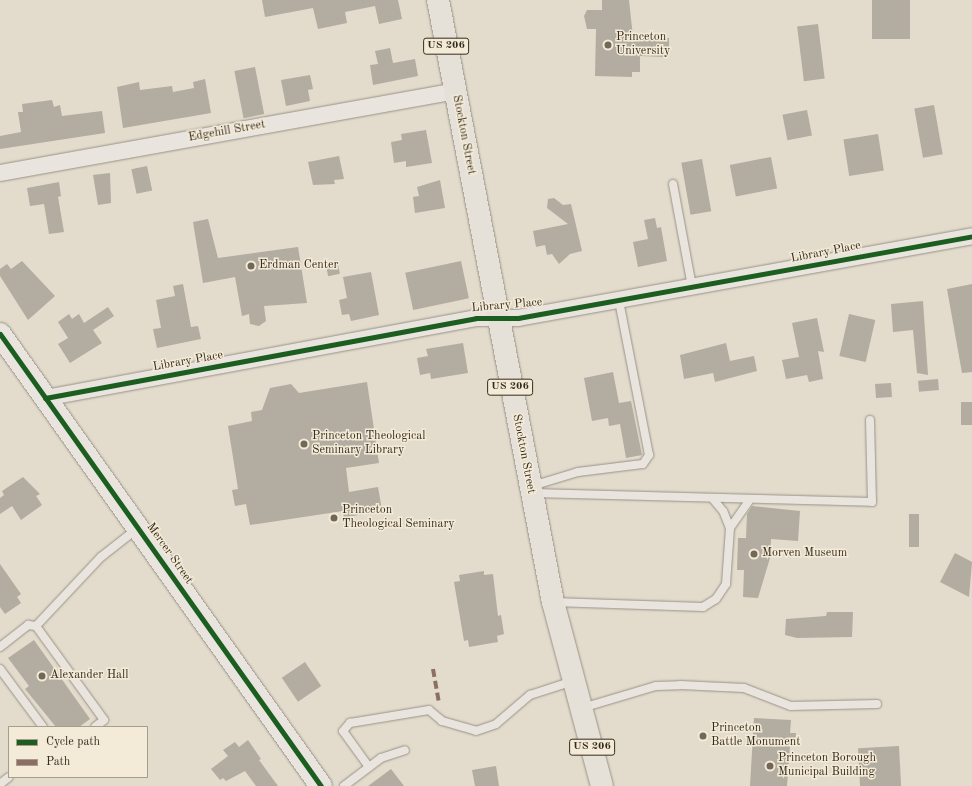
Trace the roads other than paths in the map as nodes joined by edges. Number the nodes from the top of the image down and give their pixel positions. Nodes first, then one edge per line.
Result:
1 (438, 0) edge
2 (455, 92) junction
3 (0, 173) edge
4 (673, 184) dead end
5 (972, 236) edge
6 (692, 287) junction
7 (619, 300) junction
8 (496, 318) junction
9 (0, 334) edge
10 (45, 398) junction
11 (870, 420) dead end
12 (530, 490) junction
13 (713, 499) junction
14 (749, 501) junction
15 (138, 528) junction
16 (730, 528) junction
17 (553, 602) junction
18 (36, 626) junction
19 (0, 647) edge
20 (0, 669) edge
21 (573, 681) junction
22 (877, 704) dead end
23 (581, 708) junction
24 (42, 726) edge
25 (96, 726) edge
26 (405, 750) dead end
27 (369, 767) junction
28 (8, 778) edge
29 (0, 784) edge
30 (321, 786) edge
31 (344, 786) edge
32 (602, 786) edge

1 - 2 highway, Stockton Street / US 206
2 - 3 street, Edgehill Street
2 - 8 highway, Stockton Street / US 206
4 - 6 lane
5 - 6 street, Library Place
6 - 7 street, Library Place
7 - 8 street, Library Place
7 - 12 lane
8 - 10 street, Library Place
8 - 12 highway, Stockton Street / US 206
9 - 10 main road, Mercer Street
10 - 15 main road, Mercer Street
11 - 14 lane
12 - 13 lane
12 - 17 highway, Stockton Street / US 206
13 - 14 lane
13 - 16 lane
14 - 16 lane
15 - 18 lane
15 - 30 main road, Mercer Street
16 - 17 lane
17 - 21 highway, Stockton Street / US 206
18 - 19 lane
18 - 25 lane
20 - 24 lane
21 - 23 highway, Stockton Street / US 206
21 - 27 lane
22 - 23 lane
23 - 32 highway, Stockton Street / US 206
26 - 27 lane
27 - 31 lane
28 - 29 lane

